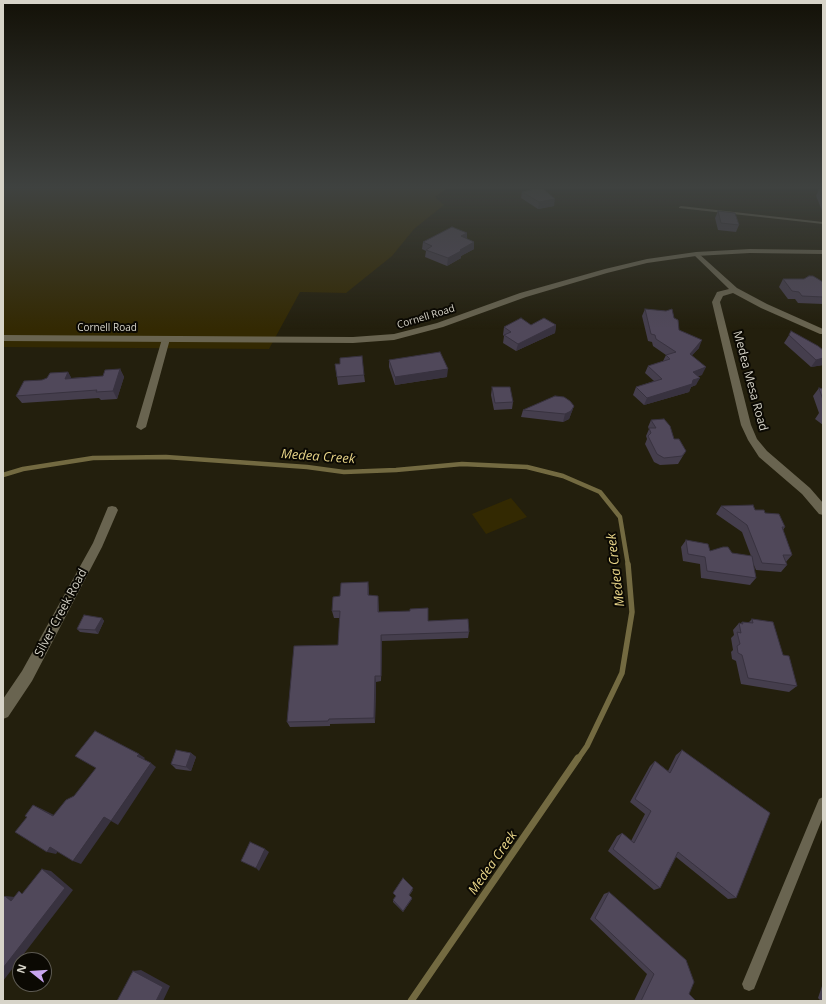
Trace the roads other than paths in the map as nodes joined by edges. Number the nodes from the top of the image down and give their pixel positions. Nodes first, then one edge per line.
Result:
1 (823, 252) edge
2 (696, 254) junction
3 (734, 290) junction
4 (823, 332) edge
5 (3, 338) edge
6 (166, 339) junction
7 (141, 427) dead end
8 (112, 510) dead end
9 (823, 511) edge
10 (3, 712) edge
11 (823, 803) edge
12 (749, 984) dead end

1 - 2 main road, Cornell Road
2 - 3 main road
2 - 6 main road, Cornell Road
3 - 4 main road
3 - 9 main road, Medea Mesa Road
5 - 6 main road, Cornell Road
6 - 7 main road
8 - 10 main road, Silver Creek Road
11 - 12 lane

